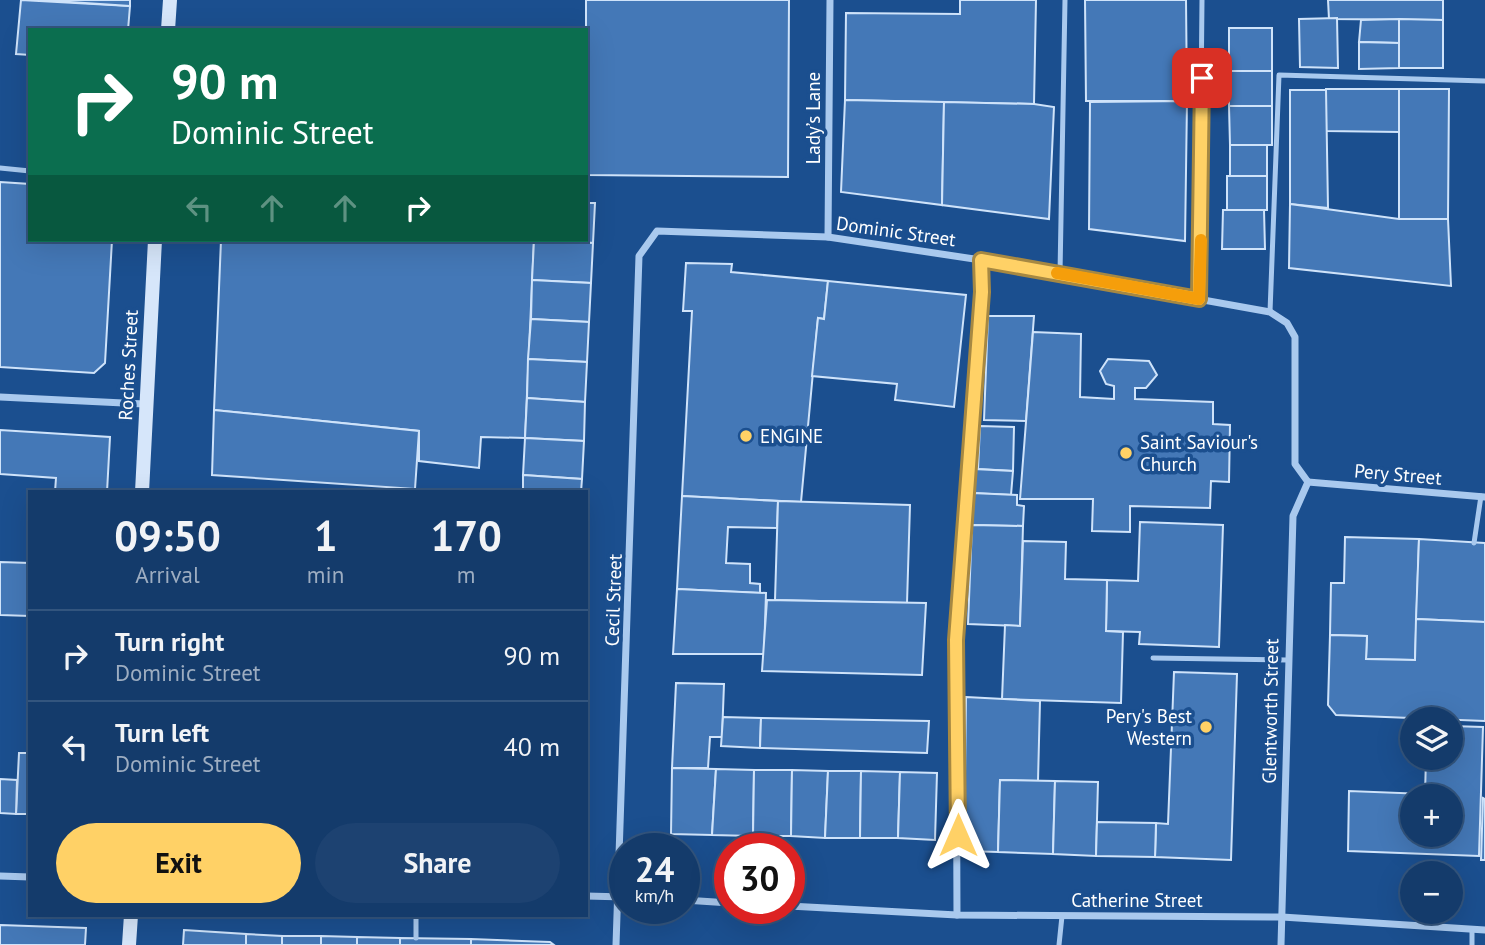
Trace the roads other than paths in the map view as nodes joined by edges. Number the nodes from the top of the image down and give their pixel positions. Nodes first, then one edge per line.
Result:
1 (170, 0) edge
2 (830, 0) edge
3 (1065, 0) edge
4 (1202, 0) edge
5 (168, 28) edge
6 (1485, 81) edge
7 (0, 168) edge
8 (28, 170) edge
9 (828, 237) junction
10 (155, 242) edge
11 (639, 256) joint
12 (981, 260) junction
13 (1060, 273) junction
14 (1199, 299) junction
15 (1270, 312) junction
16 (0, 397) edge
17 (144, 404) junction
18 (1308, 482) junction
19 (142, 490) edge
20 (1483, 497) edge
21 (1474, 543) dead end
22 (1153, 658) dead end
23 (1287, 660) junction
24 (624, 833) edge
25 (0, 876) edge
26 (28, 877) edge
27 (588, 896) edge
28 (609, 897) edge
29 (805, 907) edge
30 (957, 915) junction
31 (1062, 916) junction
32 (1282, 916) junction
33 (131, 917) edge
34 (416, 917) edge
35 (619, 924) edge
36 (1472, 929) junction
37 (1485, 930) edge
38 (416, 938) dead end
39 (129, 945) edge
40 (616, 945) edge
41 (1059, 945) edge
42 (1281, 945) edge
43 (1472, 945) edge

1 - 5 main road
2 - 9 street, Lady’s Lane
3 - 13 lane
4 - 14 lane
6 - 15 lane
7 - 8 lane
9 - 11 street, Dominic Street
9 - 12 street, Dominic Street
10 - 17 main road, Roches Street
11 - 24 street, Cecil Street
12 - 13 street, Dominic Street
12 - 30 street
13 - 14 street, Dominic Street
14 - 15 street, Dominic Street
15 - 18 street
16 - 17 street
17 - 19 main road, Roches Street
18 - 20 street, Pery Street
18 - 23 street, Glentworth Street
20 - 21 lane
22 - 23 lane
23 - 32 street, Glentworth Street
25 - 26 street
27 - 28 street
29 - 30 street, Catherine Street
30 - 31 street, Catherine Street
31 - 32 street, Catherine Street
31 - 41 lane
32 - 36 street, Catherine Street
32 - 42 street, Glentworth Street
33 - 39 main road
34 - 38 lane
35 - 40 street, Cecil Street
36 - 37 street, Catherine Street
36 - 43 lane

